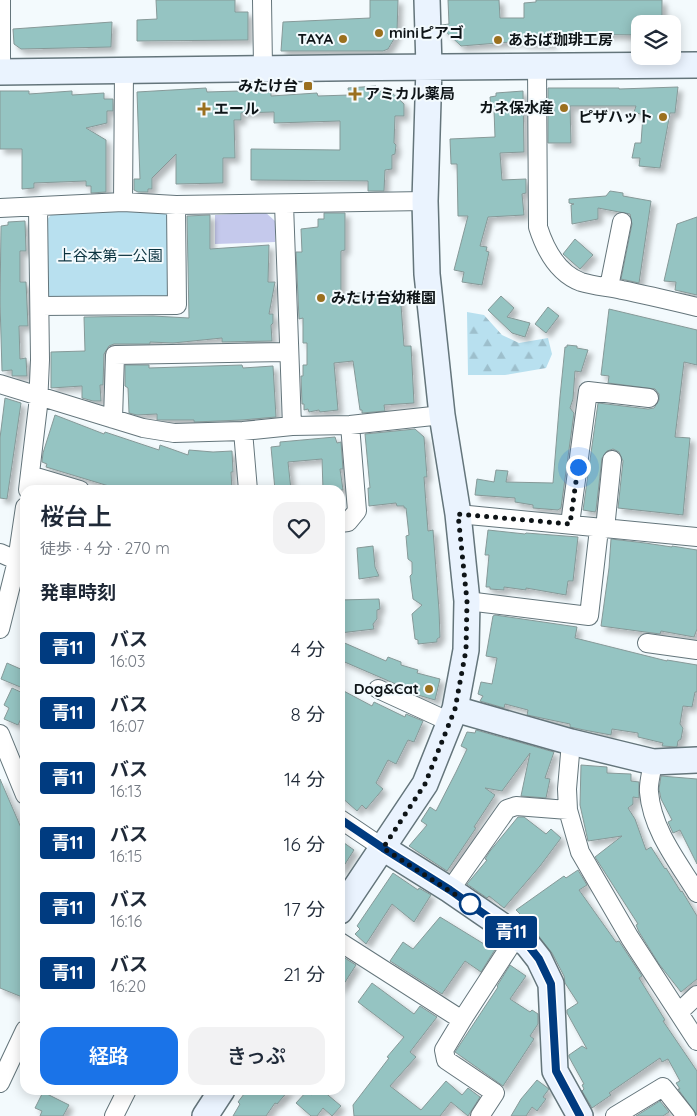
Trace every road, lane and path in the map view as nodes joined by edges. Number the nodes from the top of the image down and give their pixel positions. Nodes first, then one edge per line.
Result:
1 (1, 0) edge
2 (262, 0) edge
3 (427, 0) edge
4 (697, 65) edge
5 (537, 66) junction
6 (263, 67) junction
7 (429, 67) junction
8 (124, 71) junction
9 (0, 72) edge
10 (425, 201) junction
11 (123, 202) junction
12 (284, 204) junction
13 (176, 205) junction
14 (0, 208) edge
15 (38, 208) junction
16 (622, 222) dead end
17 (609, 287) junction
18 (40, 306) junction
19 (697, 307) edge
20 (288, 352) junction
21 (0, 384) edge
22 (38, 396) junction
23 (650, 398) dead end
24 (442, 415) junction
25 (113, 419) junction
26 (350, 424) junction
27 (292, 426) junction
28 (243, 431) junction
29 (612, 460) dead end
30 (29, 483) edge
31 (44, 485) edge
32 (248, 485) edge
33 (458, 514) junction
34 (345, 522) edge
35 (570, 524) junction
36 (602, 529) junction
37 (697, 537) edge
38 (0, 553) edge
39 (20, 562) edge
40 (20, 565) edge
41 (467, 601) junction
42 (0, 629) edge
43 (647, 643) dead end
44 (697, 650) edge
45 (378, 689) dead end
46 (452, 715) junction
47 (0, 734) edge
48 (571, 742) junction
49 (697, 759) edge
50 (653, 762) junction
51 (20, 782) edge
52 (568, 810) junction
53 (345, 822) edge
54 (383, 848) junction
55 (450, 890) junction
56 (697, 892) edge
57 (345, 904) edge
58 (516, 936) junction
59 (345, 945) edge
60 (697, 995) edge
61 (679, 1012) junction
62 (462, 1020) junction
63 (20, 1041) edge
64 (697, 1041) edge
65 (0, 1083) edge
66 (124, 1095) edge
67 (219, 1095) edge
68 (114, 1116) edge
69 (205, 1116) edge
70 (480, 1116) edge
71 (580, 1116) edge
72 (615, 1116) edge
73 (686, 1116) edge

1 - 9 street
2 - 6 street
3 - 7 street
4 - 5 street
5 - 7 street
5 - 17 street
6 - 7 street
6 - 8 street
7 - 10 street
8 - 9 street
8 - 11 street
10 - 12 street
10 - 24 street
11 - 13 street
11 - 15 street
12 - 13 street
12 - 20 street
13 - 18 street
14 - 15 street
15 - 18 street
16 - 17 street
17 - 19 street
18 - 22 street
20 - 25 street
20 - 27 street
21 - 22 street
22 - 25 street
22 - 30 street
23 - 35 street
24 - 26 street
24 - 33 street
25 - 28 street
26 - 27 street
26 - 34 street
27 - 28 street
28 - 32 street
29 - 36 street
30 - 31 street
33 - 35 street
33 - 41 street
35 - 36 street
36 - 37 street
36 - 41 street
38 - 39 street
40 - 42 street
41 - 46 street
43 - 44 street
45 - 46 street
46 - 48 street
46 - 54 street
47 - 51 street
48 - 50 street
48 - 52 street
49 - 50 street
50 - 56 street
52 - 55 street
52 - 61 street
53 - 54 street
54 - 55 street
54 - 57 street
55 - 58 street
58 - 62 street
58 - 71 street
59 - 62 street
60 - 61 street
61 - 64 street
62 - 70 street
63 - 65 street
66 - 68 street
67 - 69 street
72 - 73 street

